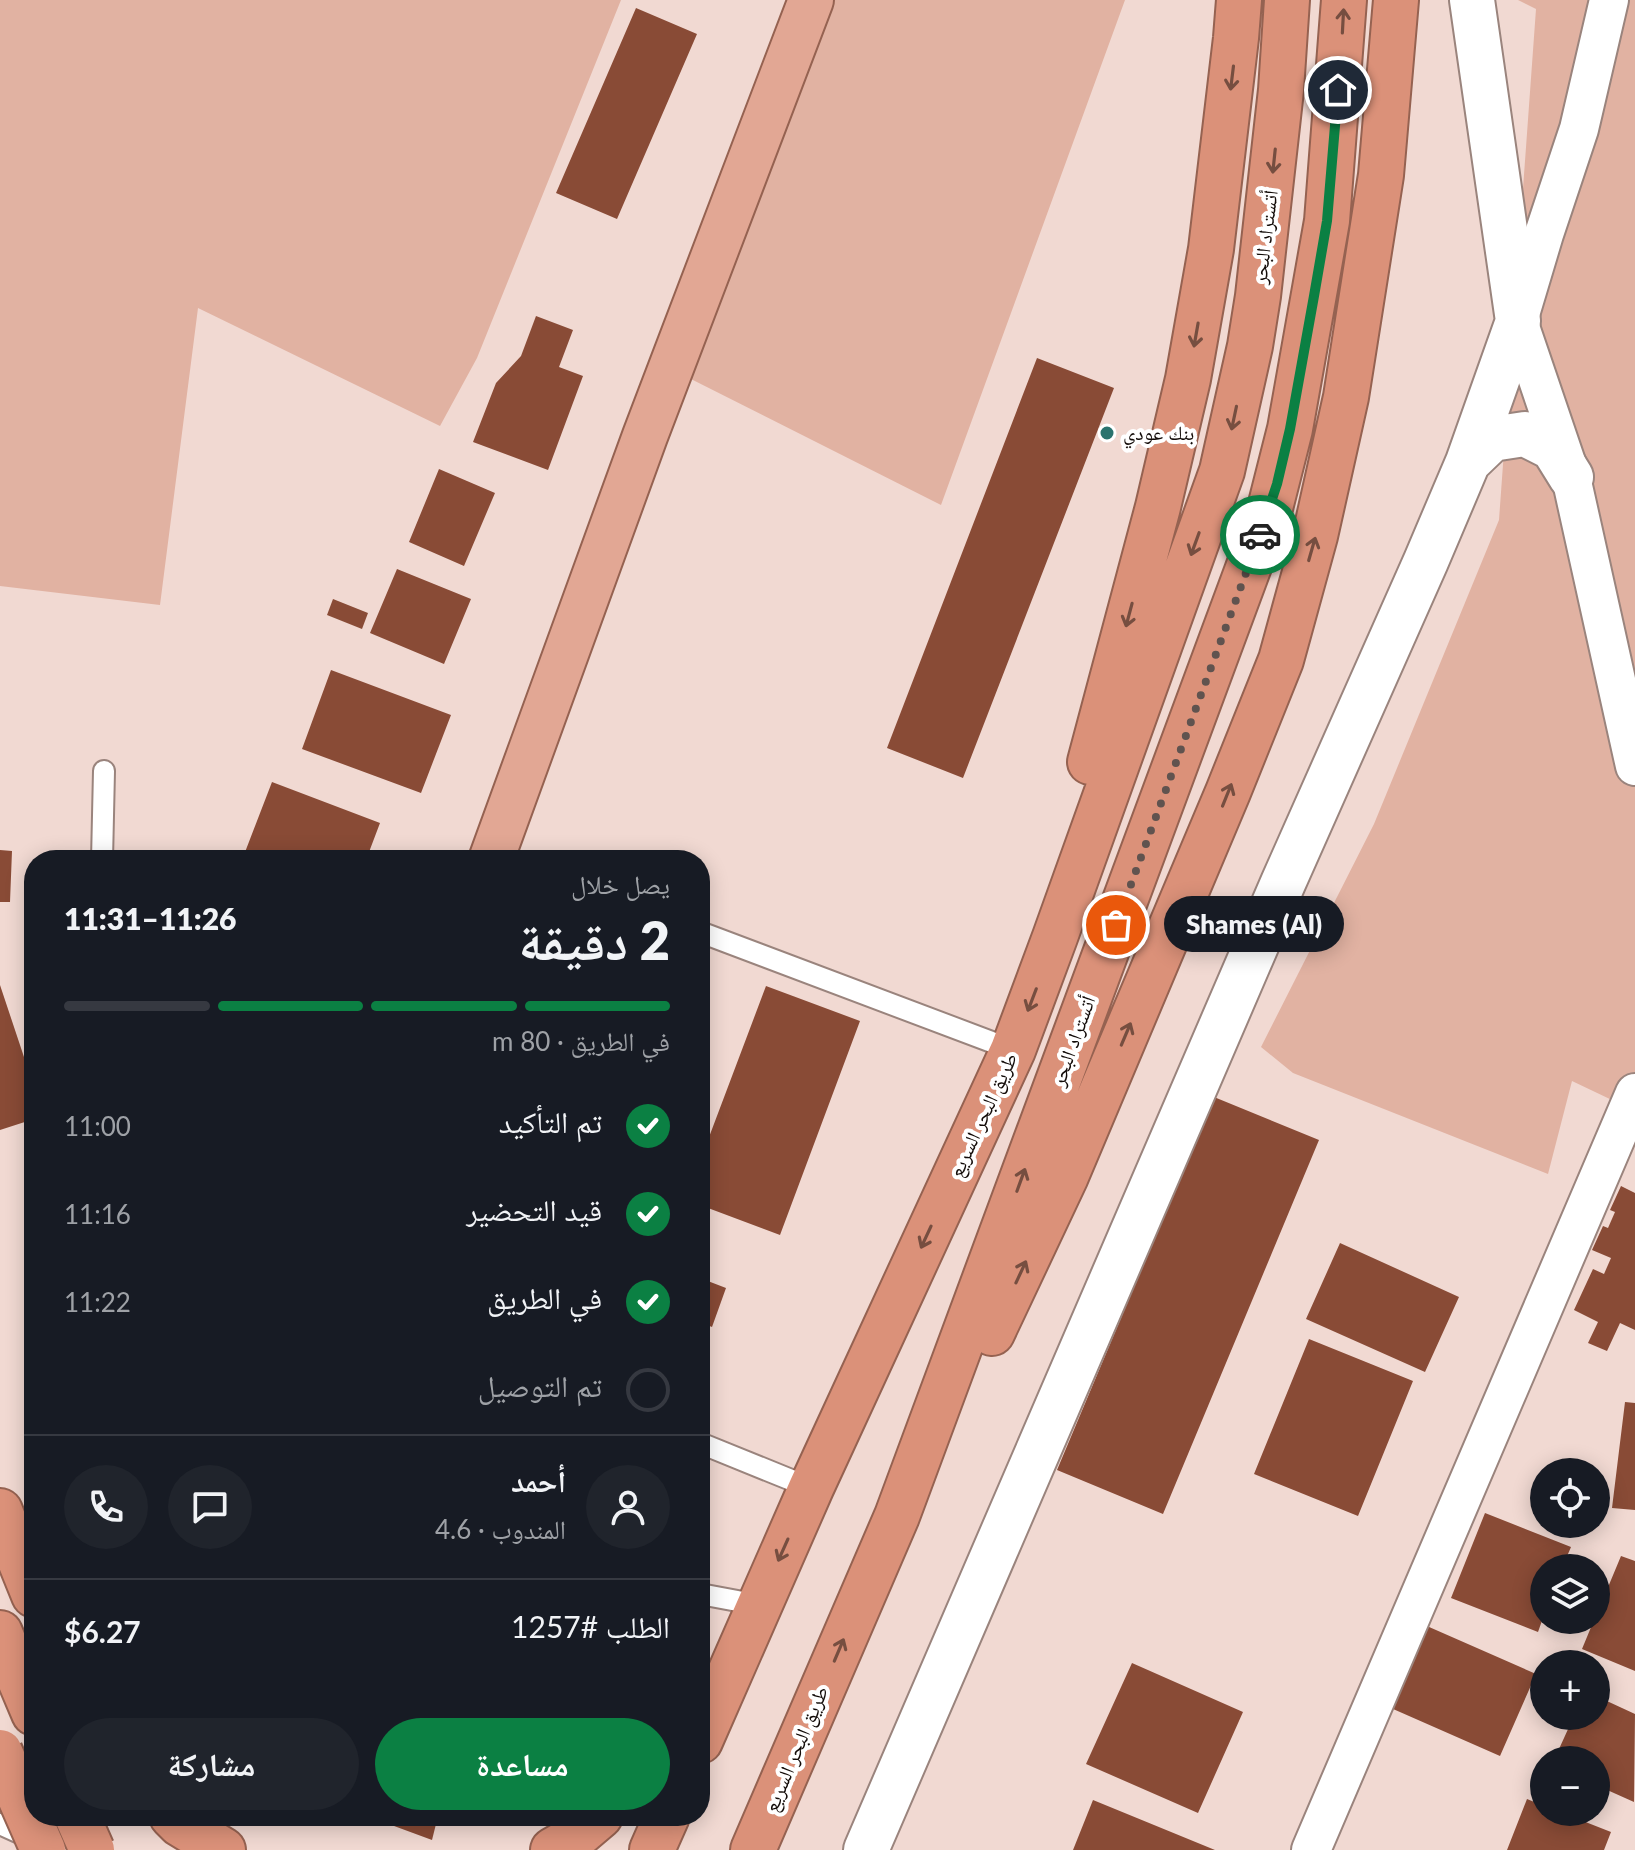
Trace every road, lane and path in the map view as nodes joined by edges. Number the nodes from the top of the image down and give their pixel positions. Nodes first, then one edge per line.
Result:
1 (811, 0) edge
2 (1239, 0) edge
3 (1287, 0) edge
4 (1344, 0) edge
5 (1609, 0) edge
6 (1400, 4) edge
7 (1474, 5) edge
8 (1518, 321) junction
9 (1468, 462) junction
10 (1222, 471) joint
11 (1571, 477) junction
12 (1635, 766) edge
13 (104, 771) dead end
14 (102, 850) edge
15 (501, 850) edge
16 (710, 936) edge
17 (1055, 937) junction
18 (1013, 1050) junction
19 (1635, 1093) edge
20 (710, 1447) edge
21 (811, 1488) junction
22 (0, 1511) edge
23 (897, 1516) junction
24 (24, 1570) edge
25 (710, 1596) edge
26 (759, 1605) junction
27 (0, 1633) edge
28 (24, 1689) edge
29 (710, 1714) edge
30 (8, 1755) edge
31 (24, 1798) edge
32 (0, 1824) edge
33 (34, 1826) edge
34 (81, 1826) edge
35 (88, 1826) edge
36 (185, 1826) edge
37 (588, 1826) edge
38 (663, 1826) edge
39 (43, 1850) edge
40 (59, 1850) edge
41 (77, 1850) edge
42 (92, 1850) edge
43 (223, 1850) edge
44 (553, 1850) edge
45 (652, 1850) edge
46 (753, 1850) edge
47 (866, 1850) edge
48 (1311, 1850) edge

1 - 15 highway
2 -> 17 highway
3 -> 10 highway, أتستراد البحر
23 -> 4 highway, أتستراد البحر
5 - 8 street
23 -> 6 highway
7 - 8 street
8 - 9 street
8 - 11 street
9 - 11 street
9 - 47 street
10 -> 17 highway, طريق البحر السريع
11 - 12 street
13 - 14 lane
16 - 18 lane
17 -> 18 highway, طريق البحر السريع
18 -> 21 highway, طريق البحر السريع
19 - 48 street
20 - 21 lane
21 -> 26 highway, طريق البحر السريع
22 - 24 highway
46 -> 23 highway, طريق البحر السريع
25 - 26 lane
26 - 29 highway, طريق البحر السريع
27 - 28 highway
30 - 31 highway, bridge
32 - 40 lane
33 - 39 highway, bridge
34 - 42 highway, bridge
35 - 41 highway
36 - 43 highway
37 - 44 highway
38 - 45 highway

